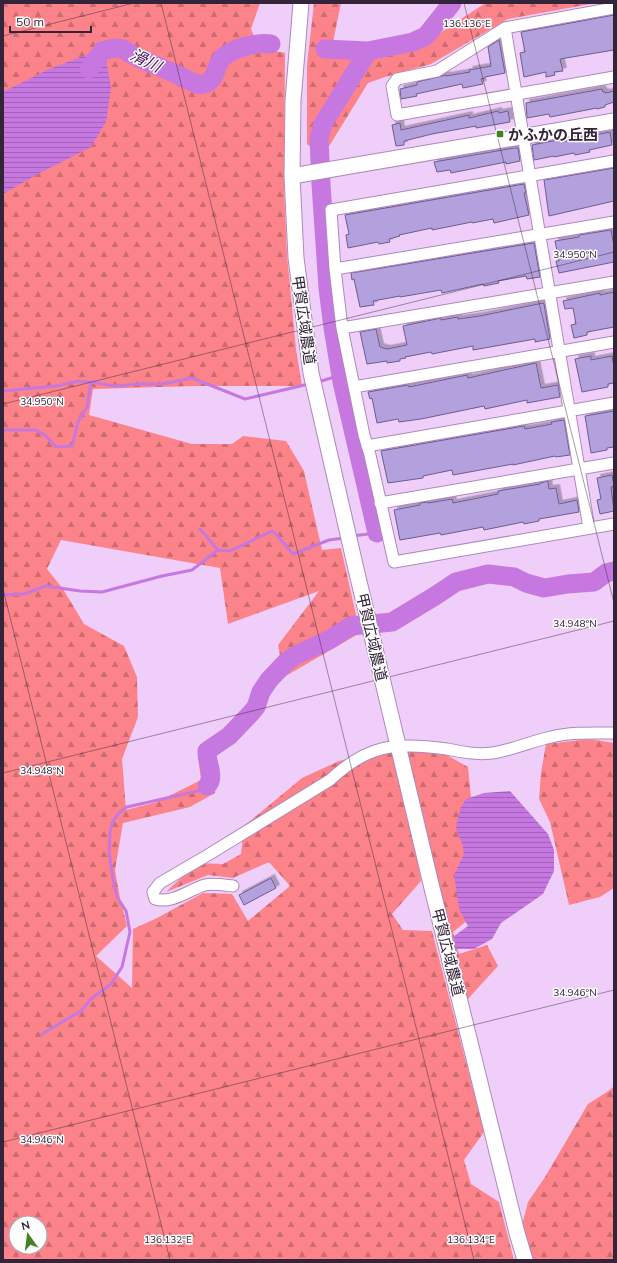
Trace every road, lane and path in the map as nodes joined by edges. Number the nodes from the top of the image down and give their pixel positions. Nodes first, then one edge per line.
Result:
1 (301, 3) edge
2 (614, 8) edge
3 (505, 28) junction
4 (614, 77) edge
5 (516, 94) junction
6 (614, 121) edge
7 (523, 136) junction
8 (614, 161) edge
9 (292, 176) junction
10 (530, 176) junction
11 (614, 222) edge
12 (540, 234) junction
13 (335, 269) junction
14 (614, 282) edge
15 (550, 293) junction
16 (342, 328) junction
17 (614, 342) edge
18 (560, 352) junction
19 (354, 387) junction
20 (614, 403) edge
21 (570, 410) junction
22 (367, 446) junction
23 (614, 463) edge
24 (579, 469) junction
25 (380, 503) junction
26 (614, 524) edge
27 (589, 528) junction
28 (614, 733) edge
29 (398, 746) junction
30 (233, 886) dead end
31 (526, 1260) edge

1 - 9 street, 甲賀広域農道
2 - 3 street
3 - 5 street
3 - 5 street
4 - 5 street
5 - 7 street
6 - 7 street
7 - 9 street
7 - 10 street
8 - 10 street
9 - 29 street, 甲賀広域農道
10 - 12 street
10 - 13 street
11 - 12 street
12 - 13 street
12 - 15 street
13 - 16 street
14 - 15 street
15 - 16 street
15 - 18 street
16 - 19 street
17 - 18 street
18 - 19 street
18 - 21 street
19 - 22 street
20 - 21 street
21 - 22 street
21 - 24 street
22 - 25 street
23 - 24 street
24 - 25 street
24 - 27 street
25 - 27 street
26 - 27 street
28 - 29 street
29 - 30 street
29 - 31 street, 甲賀広域農道

